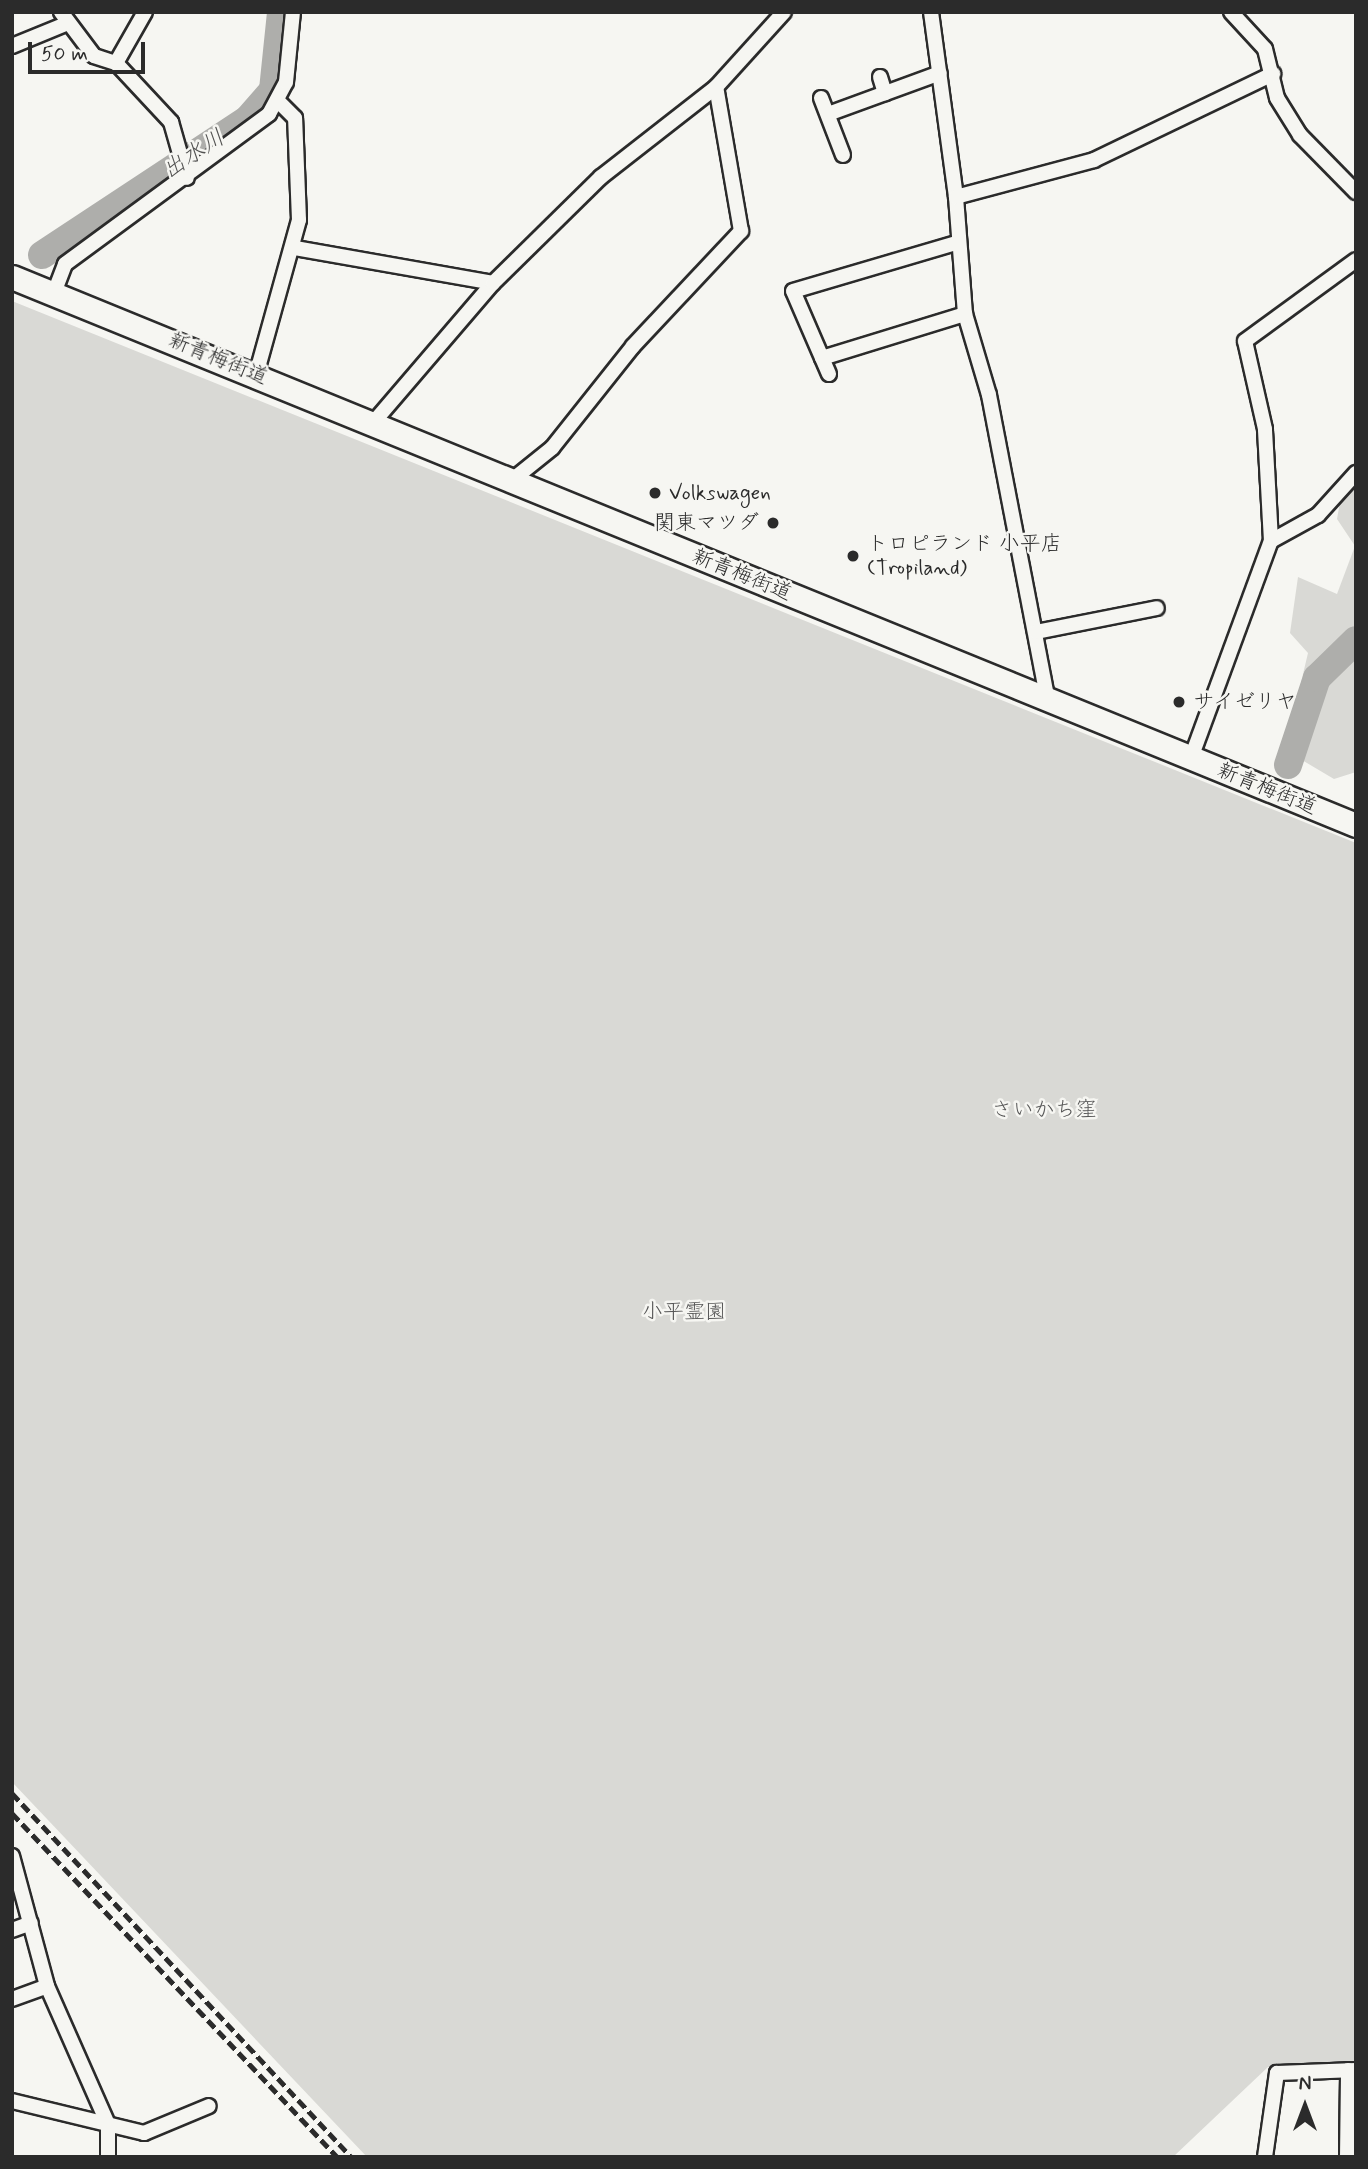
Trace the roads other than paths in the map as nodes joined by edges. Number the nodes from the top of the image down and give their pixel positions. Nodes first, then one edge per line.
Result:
1 (145, 12) edge
2 (293, 12) edge
3 (784, 12) edge
4 (931, 12) edge
5 (1231, 12) edge
6 (64, 18) edge
7 (12, 46) edge
8 (116, 63) junction
9 (940, 73) junction
10 (1273, 74) junction
11 (880, 76) dead end
12 (716, 87) junction
13 (886, 93) junction
14 (821, 98) dead end
15 (279, 102) junction
16 (828, 114) junction
17 (844, 155) dead end
18 (186, 175) junction
19 (1356, 192) edge
20 (956, 197) junction
21 (959, 242) junction
22 (295, 248) junction
23 (1356, 260) edge
24 (12, 277) edge
25 (493, 283) junction
26 (54, 293) junction
27 (965, 314) junction
28 (822, 358) junction
29 (829, 374) dead end
30 (256, 375) junction
31 (373, 423) junction
32 (1356, 473) edge
33 (512, 481) junction
34 (1271, 541) junction
35 (1157, 608) dead end
36 (1036, 632) junction
37 (1048, 701) junction
38 (1191, 758) junction
39 (1356, 825) edge
40 (12, 1856) edge
41 (31, 1923) junction
42 (12, 1930) edge
43 (47, 1986) junction
44 (12, 1999) edge
45 (1352, 2070) edge
46 (12, 2101) edge
47 (209, 2106) dead end
48 (108, 2124) junction
49 (108, 2157) edge
50 (1265, 2157) edge
51 (1347, 2157) edge

1 - 8 street
2 - 15 street
3 - 12 street
4 - 9 street
5 - 10 street
6 - 7 street
6 - 8 street
8 - 18 street
9 - 13 street
9 - 20 street
10 - 19 street
10 - 20 street
11 - 13 street
12 - 25 street
12 - 33 street
13 - 16 street
14 - 16 street
15 - 18 street
15 - 22 street
16 - 17 street
18 - 26 street
20 - 21 street
21 - 27 street
21 - 28 street
22 - 25 street
22 - 30 street
23 - 34 street
24 - 26 main road, 新青梅街道
25 - 31 street
26 - 30 main road, 新青梅街道
27 - 28 street
27 - 36 street
28 - 29 street
30 - 31 main road, 新青梅街道
31 - 33 main road, 新青梅街道
32 - 34 street
33 - 37 main road, 新青梅街道
34 - 38 street
35 - 36 street
36 - 37 street
37 - 38 main road, 新青梅街道
38 - 39 main road, 新青梅街道
40 - 41 street
41 - 42 street
41 - 43 street
43 - 44 street
43 - 48 street
45 - 50 street
45 - 51 street
46 - 48 street
47 - 48 street
48 - 49 street

